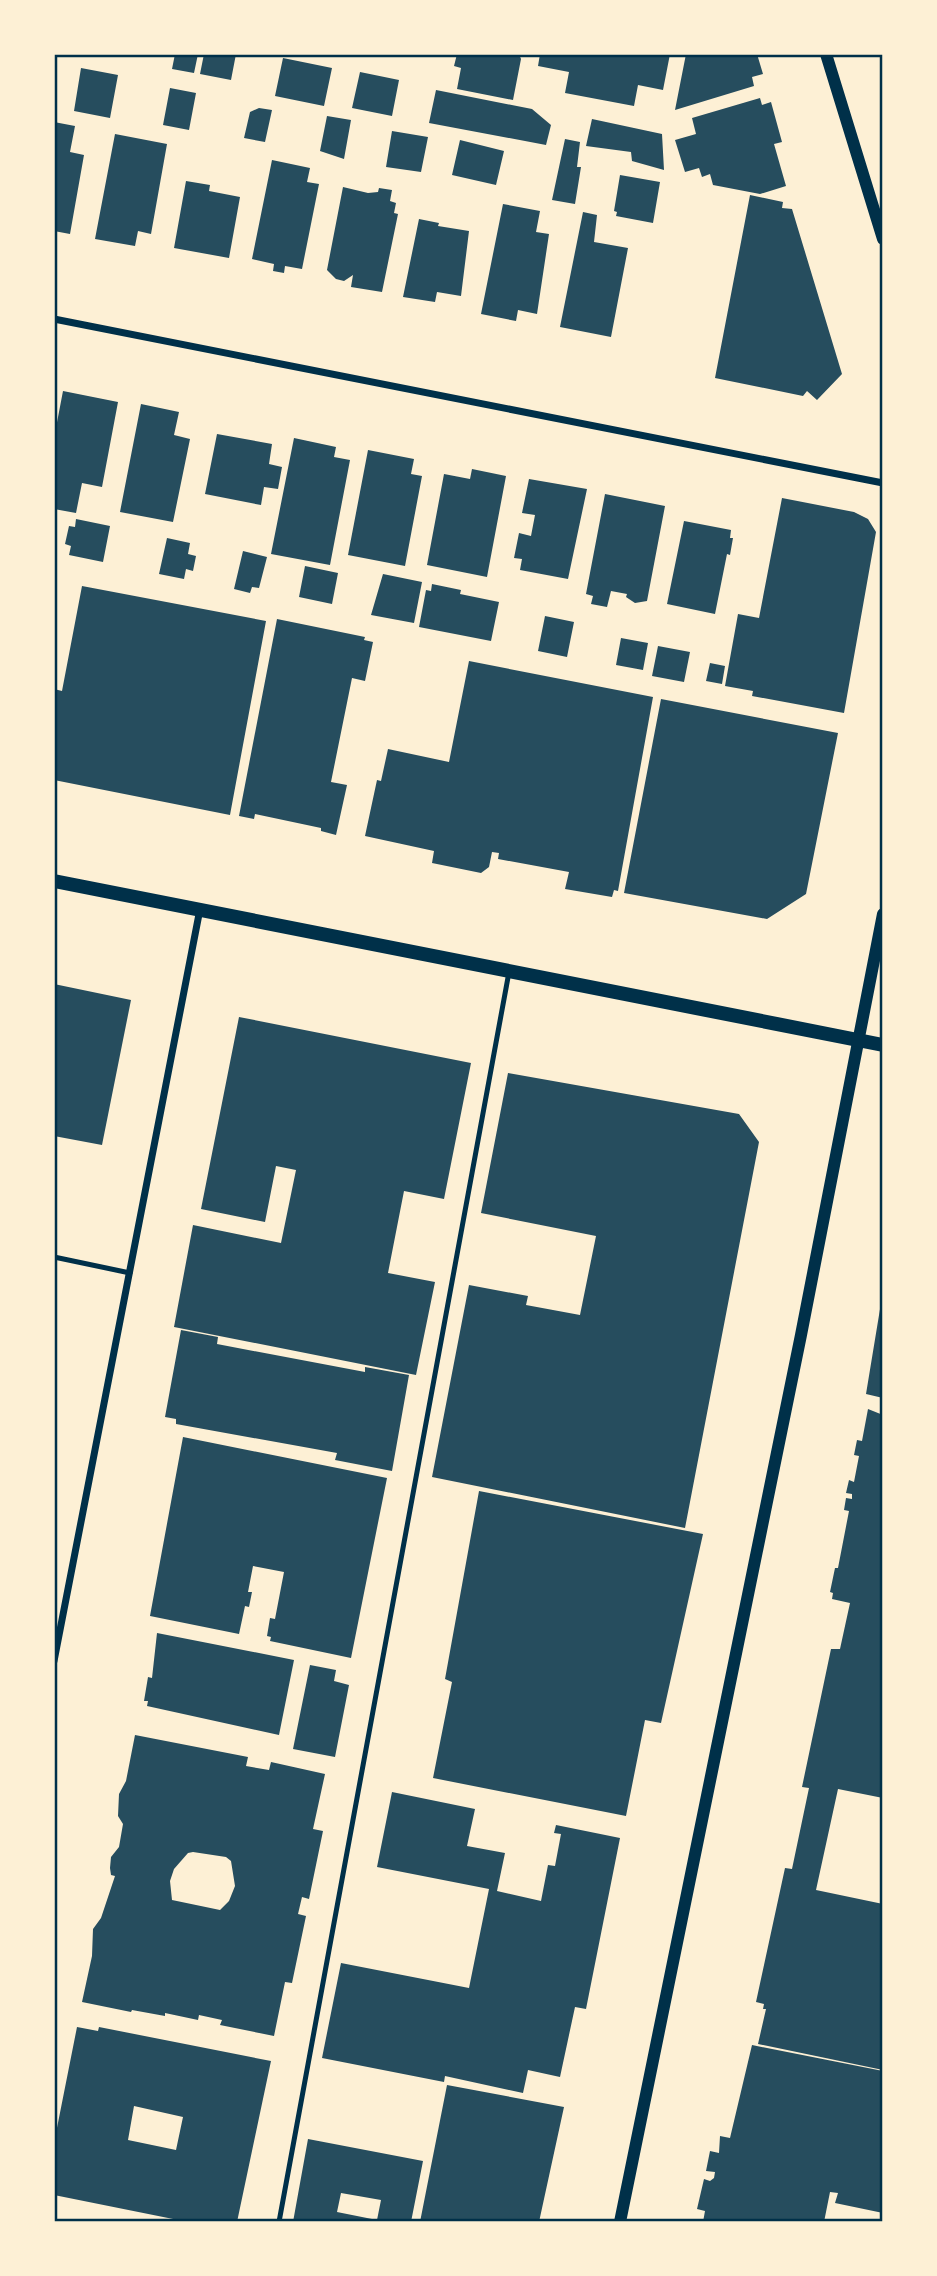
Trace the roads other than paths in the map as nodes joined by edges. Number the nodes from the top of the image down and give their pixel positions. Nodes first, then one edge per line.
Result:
1 (826, 54) edge
2 (883, 239) edge
3 (54, 319) edge
4 (883, 483) edge
5 (54, 881) edge
6 (201, 908) junction
7 (883, 914) edge
8 (509, 970) junction
9 (857, 1040) junction
10 (883, 1045) edge
11 (54, 1257) edge
12 (130, 1273) junction
13 (54, 1661) edge
14 (279, 2222) edge
15 (620, 2222) edge

1 - 2 street
3 - 4 street
5 - 6 main road
6 - 8 main road
6 - 12 street
7 - 9 street
8 - 9 main road
8 - 14 lane
9 - 10 main road
9 - 15 street
11 - 12 lane
12 - 13 street

